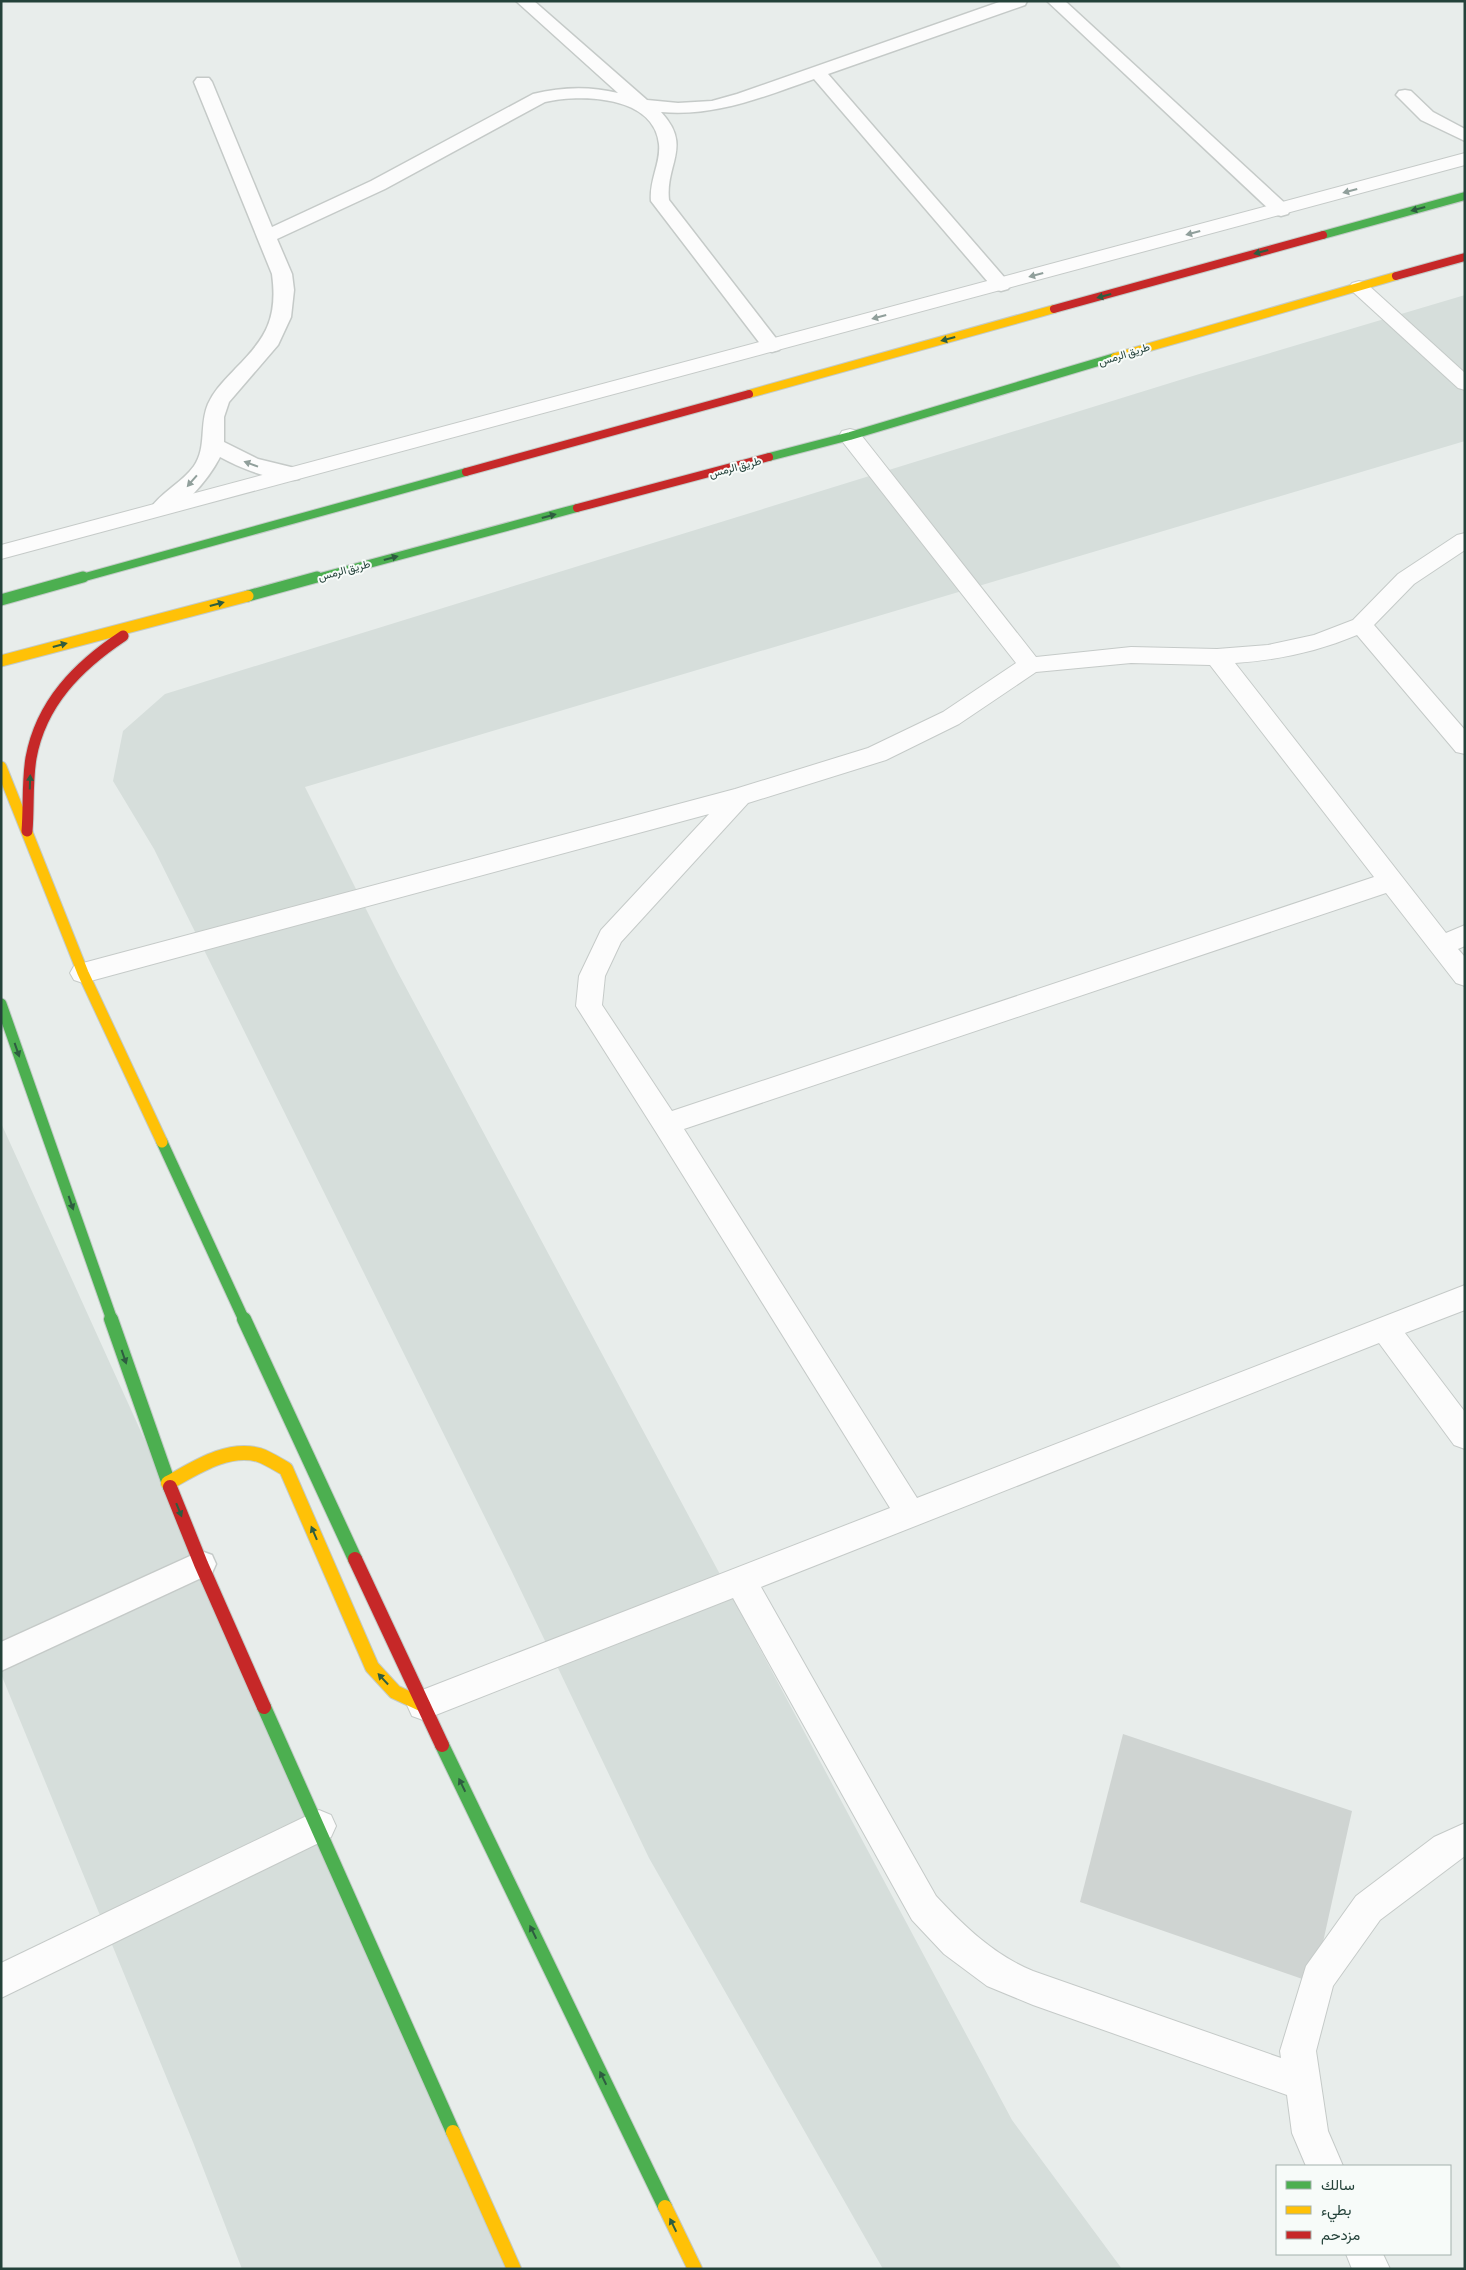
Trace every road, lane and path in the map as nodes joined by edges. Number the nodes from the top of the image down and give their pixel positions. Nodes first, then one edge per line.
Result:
1 (524, 1) edge
2 (1019, 1) edge
3 (1055, 1) edge
4 (818, 73) junction
5 (203, 82) dead end
6 (1405, 95) dead end
7 (645, 105) junction
8 (1465, 136) edge
9 (1465, 159) edge
10 (1465, 196) edge
11 (1281, 210) junction
12 (266, 238) junction
13 (1465, 256) edge
14 (1001, 284) junction
15 (1359, 287) junction
16 (772, 346) junction
17 (1465, 384) edge
18 (850, 436) junction
19 (213, 444) junction
20 (292, 474) junction
21 (161, 509) junction
22 (1465, 540) edge
23 (1, 552) edge
24 (1, 600) edge
25 (145, 623) junction
26 (1361, 625) junction
27 (1217, 656) junction
28 (1, 661) edge
29 (1030, 665) junction
30 (1465, 746) edge
31 (1, 767) edge
32 (739, 797) junction
33 (27, 831) junction
34 (1392, 882) junction
35 (1465, 934) edge
36 (1442, 946) junction
37 (83, 973) junction
38 (1465, 976) edge
39 (1, 1004) edge
40 (666, 1124) junction
41 (1465, 1297) edge
42 (1385, 1329) junction
43 (1465, 1436) edge
44 (168, 1483) junction
45 (910, 1514) junction
46 (201, 1564) junction
47 (740, 1580) junction
48 (1, 1657) edge
49 (424, 1705) junction
50 (319, 1826) junction
51 (1465, 1839) edge
52 (1, 1981) edge
53 (1303, 2083) junction
54 (1325, 2165) edge
55 (1365, 2255) edge
56 (514, 2269) edge
57 (695, 2269) edge
58 (1371, 2269) edge

1 - 7 lane
2 - 4 lane
3 - 11 lane
4 - 7 lane
4 - 14 lane
5 - 12 lane
6 - 8 lane
7 - 12 lane
7 - 16 lane
9 -> 11 street
10 -> 24 main road
11 -> 14 street
12 - 19 lane
13 - 15 main road, طريق الرمس
14 -> 16 street
15 - 17 street
15 - 18 main road, طريق الرمس
16 - 20 street
25 -> 18 main road, طريق الرمس
18 - 29 street
20 -> 19 lane
19 -> 21 lane
20 - 21 street
21 - 23 street
22 - 26 street
28 -> 25 main road, طريق الرمس
33 -> 25 main road
26 - 27 street
26 - 30 street
27 - 29 street
27 - 34 street
29 - 32 street
31 - 33 main road
32 - 37 street
32 - 40 street
33 - 37 main road
34 - 36 street
34 - 40 street
35 - 36 street
36 - 38 street
37 - 49 main road
39 -> 44 main road
40 - 45 street
41 - 42 street
42 - 43 street
42 - 45 street
44 -> 46 main road
49 -> 44 main road
45 - 47 street
46 - 48 lane
46 - 50 main road
47 - 49 street
47 - 53 street
57 -> 49 main road
50 - 52 street
50 - 56 main road
51 - 53 street
53 - 54 street
55 - 58 street

